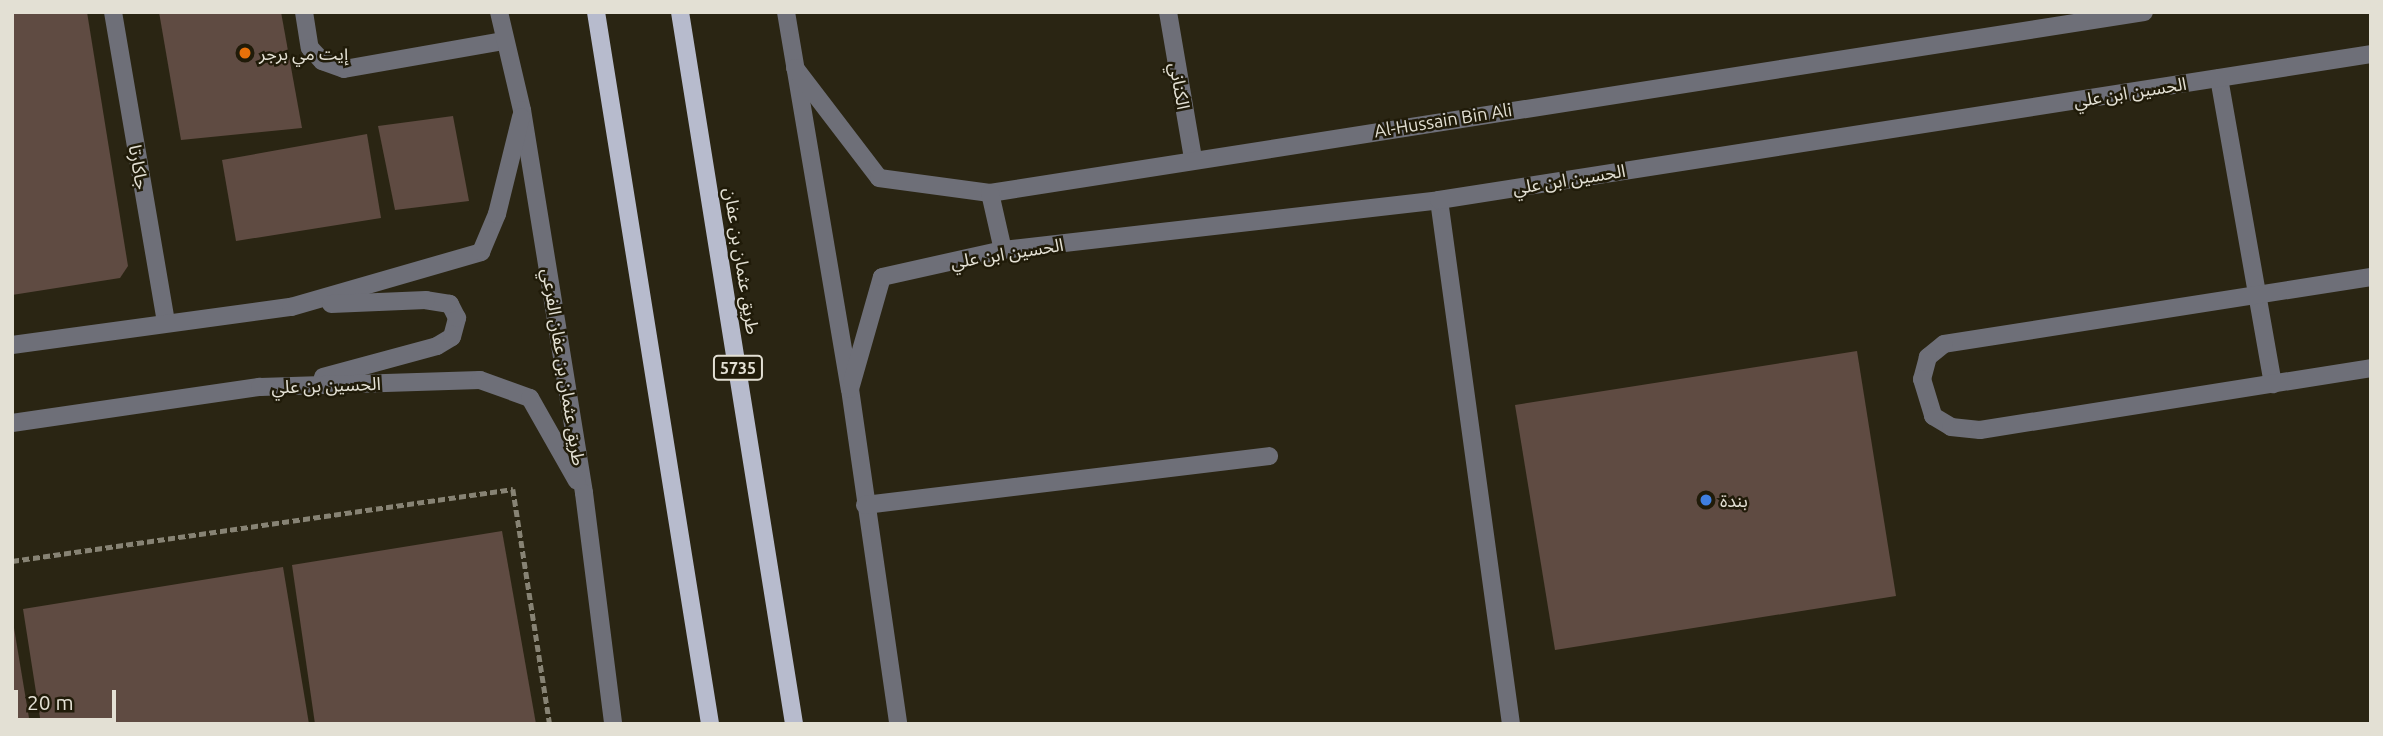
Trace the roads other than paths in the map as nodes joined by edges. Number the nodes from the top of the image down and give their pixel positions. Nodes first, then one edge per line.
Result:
1 (113, 12) edge
2 (304, 12) edge
3 (499, 12) edge
4 (596, 12) edge
5 (680, 12) edge
6 (786, 12) edge
7 (1168, 12) edge
8 (2144, 12) edge
9 (503, 41) junction
10 (2371, 54) edge
11 (795, 68) junction
12 (2219, 78) junction
13 (522, 110) junction
14 (1193, 159) junction
15 (990, 193) junction
16 (1440, 200) junction
17 (1003, 250) junction
18 (2371, 277) edge
19 (2256, 295) junction
20 (291, 307) junction
21 (166, 323) junction
22 (12, 345) edge
23 (2371, 368) edge
24 (2273, 384) junction
25 (296, 385) junction
26 (850, 389) junction
27 (12, 423) edge
28 (1269, 456) dead end
29 (584, 493) junction
30 (864, 505) junction
31 (613, 724) edge
32 (710, 724) edge
33 (794, 724) edge
34 (898, 724) edge
35 (1511, 724) edge

1 - 21 street, جاكارتا
2 - 9 street
3 - 9 street, طريق عثمان بن عفان الفرعي
4 - 32 main road
5 - 33 main road, طريق عثمان بن عفان / 5735
6 - 11 street
7 - 14 street, الكناني
8 - 14 street, Al-Hussain Bin Ali
9 - 13 street, طريق عثمان بن عفان الفرعي
10 - 12 street, الحسين ابن علي
11 - 15 street, Al-Hussain Bin Ali
11 - 26 street
12 - 16 street, الحسين ابن علي
12 - 19 street
13 - 20 street
13 - 29 street, طريق عثمان بن عفان الفرعي
14 - 15 street, Al-Hussain Bin Ali
15 - 17 street
16 - 17 street, الحسين ابن علي
16 - 35 street
17 - 26 street, الحسين ابن علي
18 - 19 street
19 - 24 street
19 - 24 street
20 - 21 street
20 - 25 street
21 - 22 street
23 - 24 street
25 - 27 street, الحسين بن علي
25 - 29 street, الحسين بن علي
26 - 30 street
28 - 30 street
29 - 31 street, طريق عثمان بن عفان الفرعي
30 - 34 street

